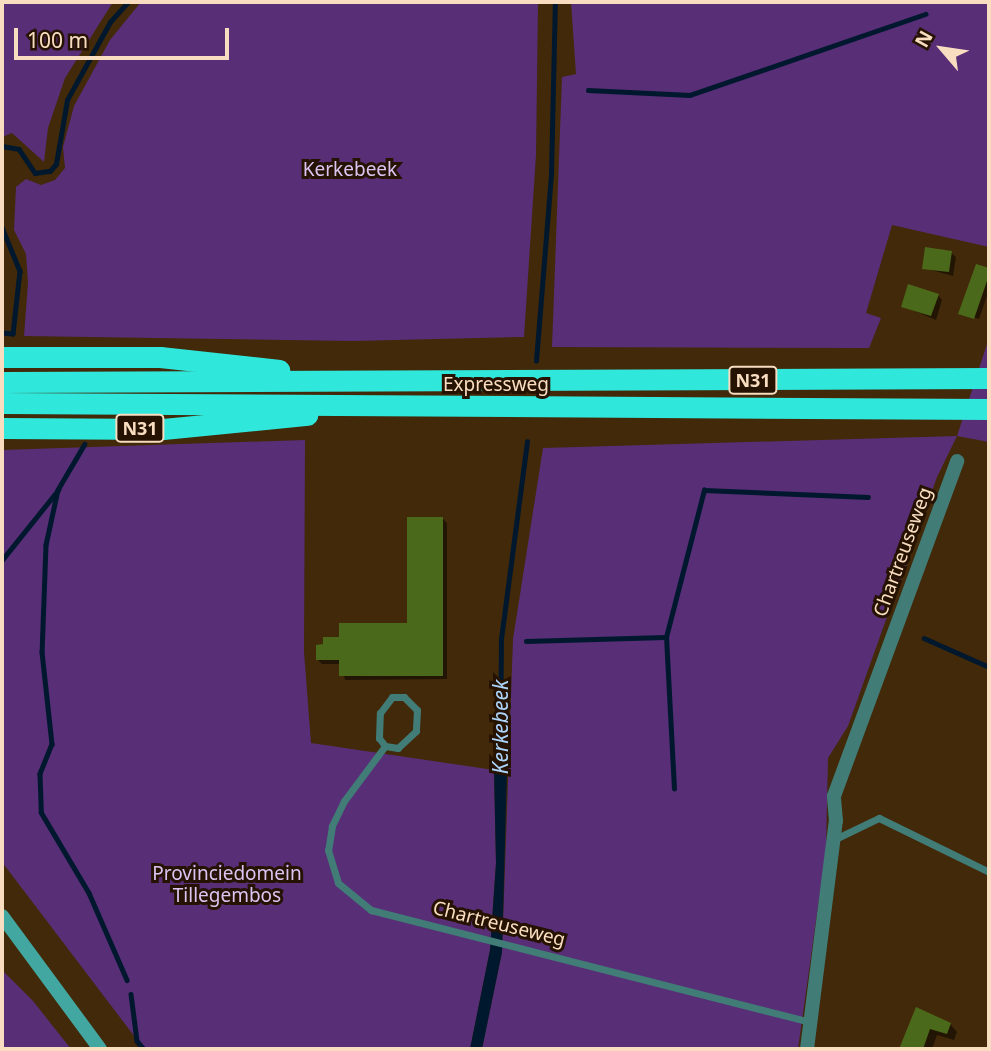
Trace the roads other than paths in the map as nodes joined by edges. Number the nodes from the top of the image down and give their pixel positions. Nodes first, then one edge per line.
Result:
1 (2, 357) edge
2 (989, 378) edge
3 (333, 380) junction
4 (2, 382) edge
5 (2, 403) edge
6 (366, 407) junction
7 (989, 409) edge
8 (2, 428) edge
9 (957, 461) dead end
10 (385, 746) junction
11 (832, 840) junction
12 (989, 872) edge
13 (2, 916) edge
14 (2, 932) edge
15 (29, 957) junction
16 (810, 1022) junction
17 (100, 1049) edge
18 (807, 1049) edge

1 - 3 highway, N31
2 - 3 highway, Expressweg / N31
3 - 4 highway, Expressweg / N31
5 - 6 highway, Expressweg / N31
6 - 7 highway, Expressweg / N31
6 - 8 highway, N31
9 - 11 street, Chartreuseweg
10 - 10 lane
10 - 16 lane, Chartreuseweg
11 - 12 lane
11 - 16 street, Chartreuseweg
13 - 15 main road
14 - 15 main road
15 - 17 main road
16 - 18 street, Chartreuseweg

